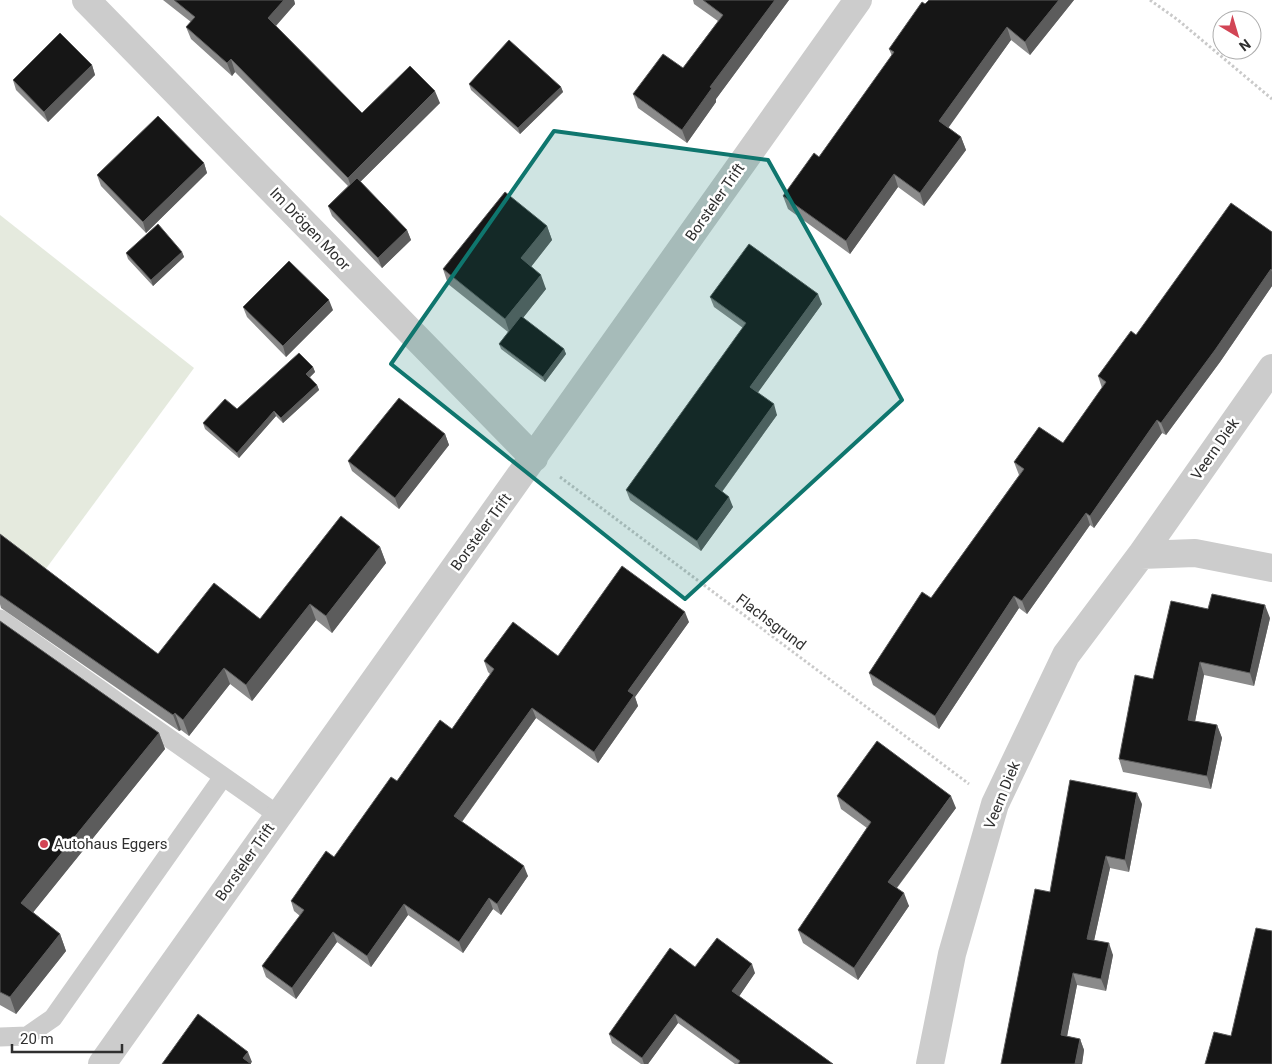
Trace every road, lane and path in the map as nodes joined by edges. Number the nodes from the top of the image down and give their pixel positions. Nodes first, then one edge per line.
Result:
1 (86, 0) edge
2 (858, 0) edge
3 (1150, 0) edge
4 (1272, 98) edge
5 (1272, 368) edge
6 (534, 458) junction
7 (1141, 555) junction
8 (1272, 568) edge
9 (0, 618) edge
10 (223, 777) junction
11 (995, 804) junction
12 (278, 815) junction
13 (0, 1037) edge
14 (102, 1064) edge
15 (930, 1064) edge

1 - 6 street, Im Drögen Moor
2 - 6 street, Borsteler Trift
3 - 4 path
5 - 7 street, Veern Diek
6 - 11 path, Flachsgrund
6 - 12 street, Borsteler Trift
7 - 8 street
7 - 11 street, Veern Diek
9 - 10 lane
10 - 12 lane
10 - 13 lane
11 - 15 street, Veern Diek
12 - 14 street, Borsteler Trift

